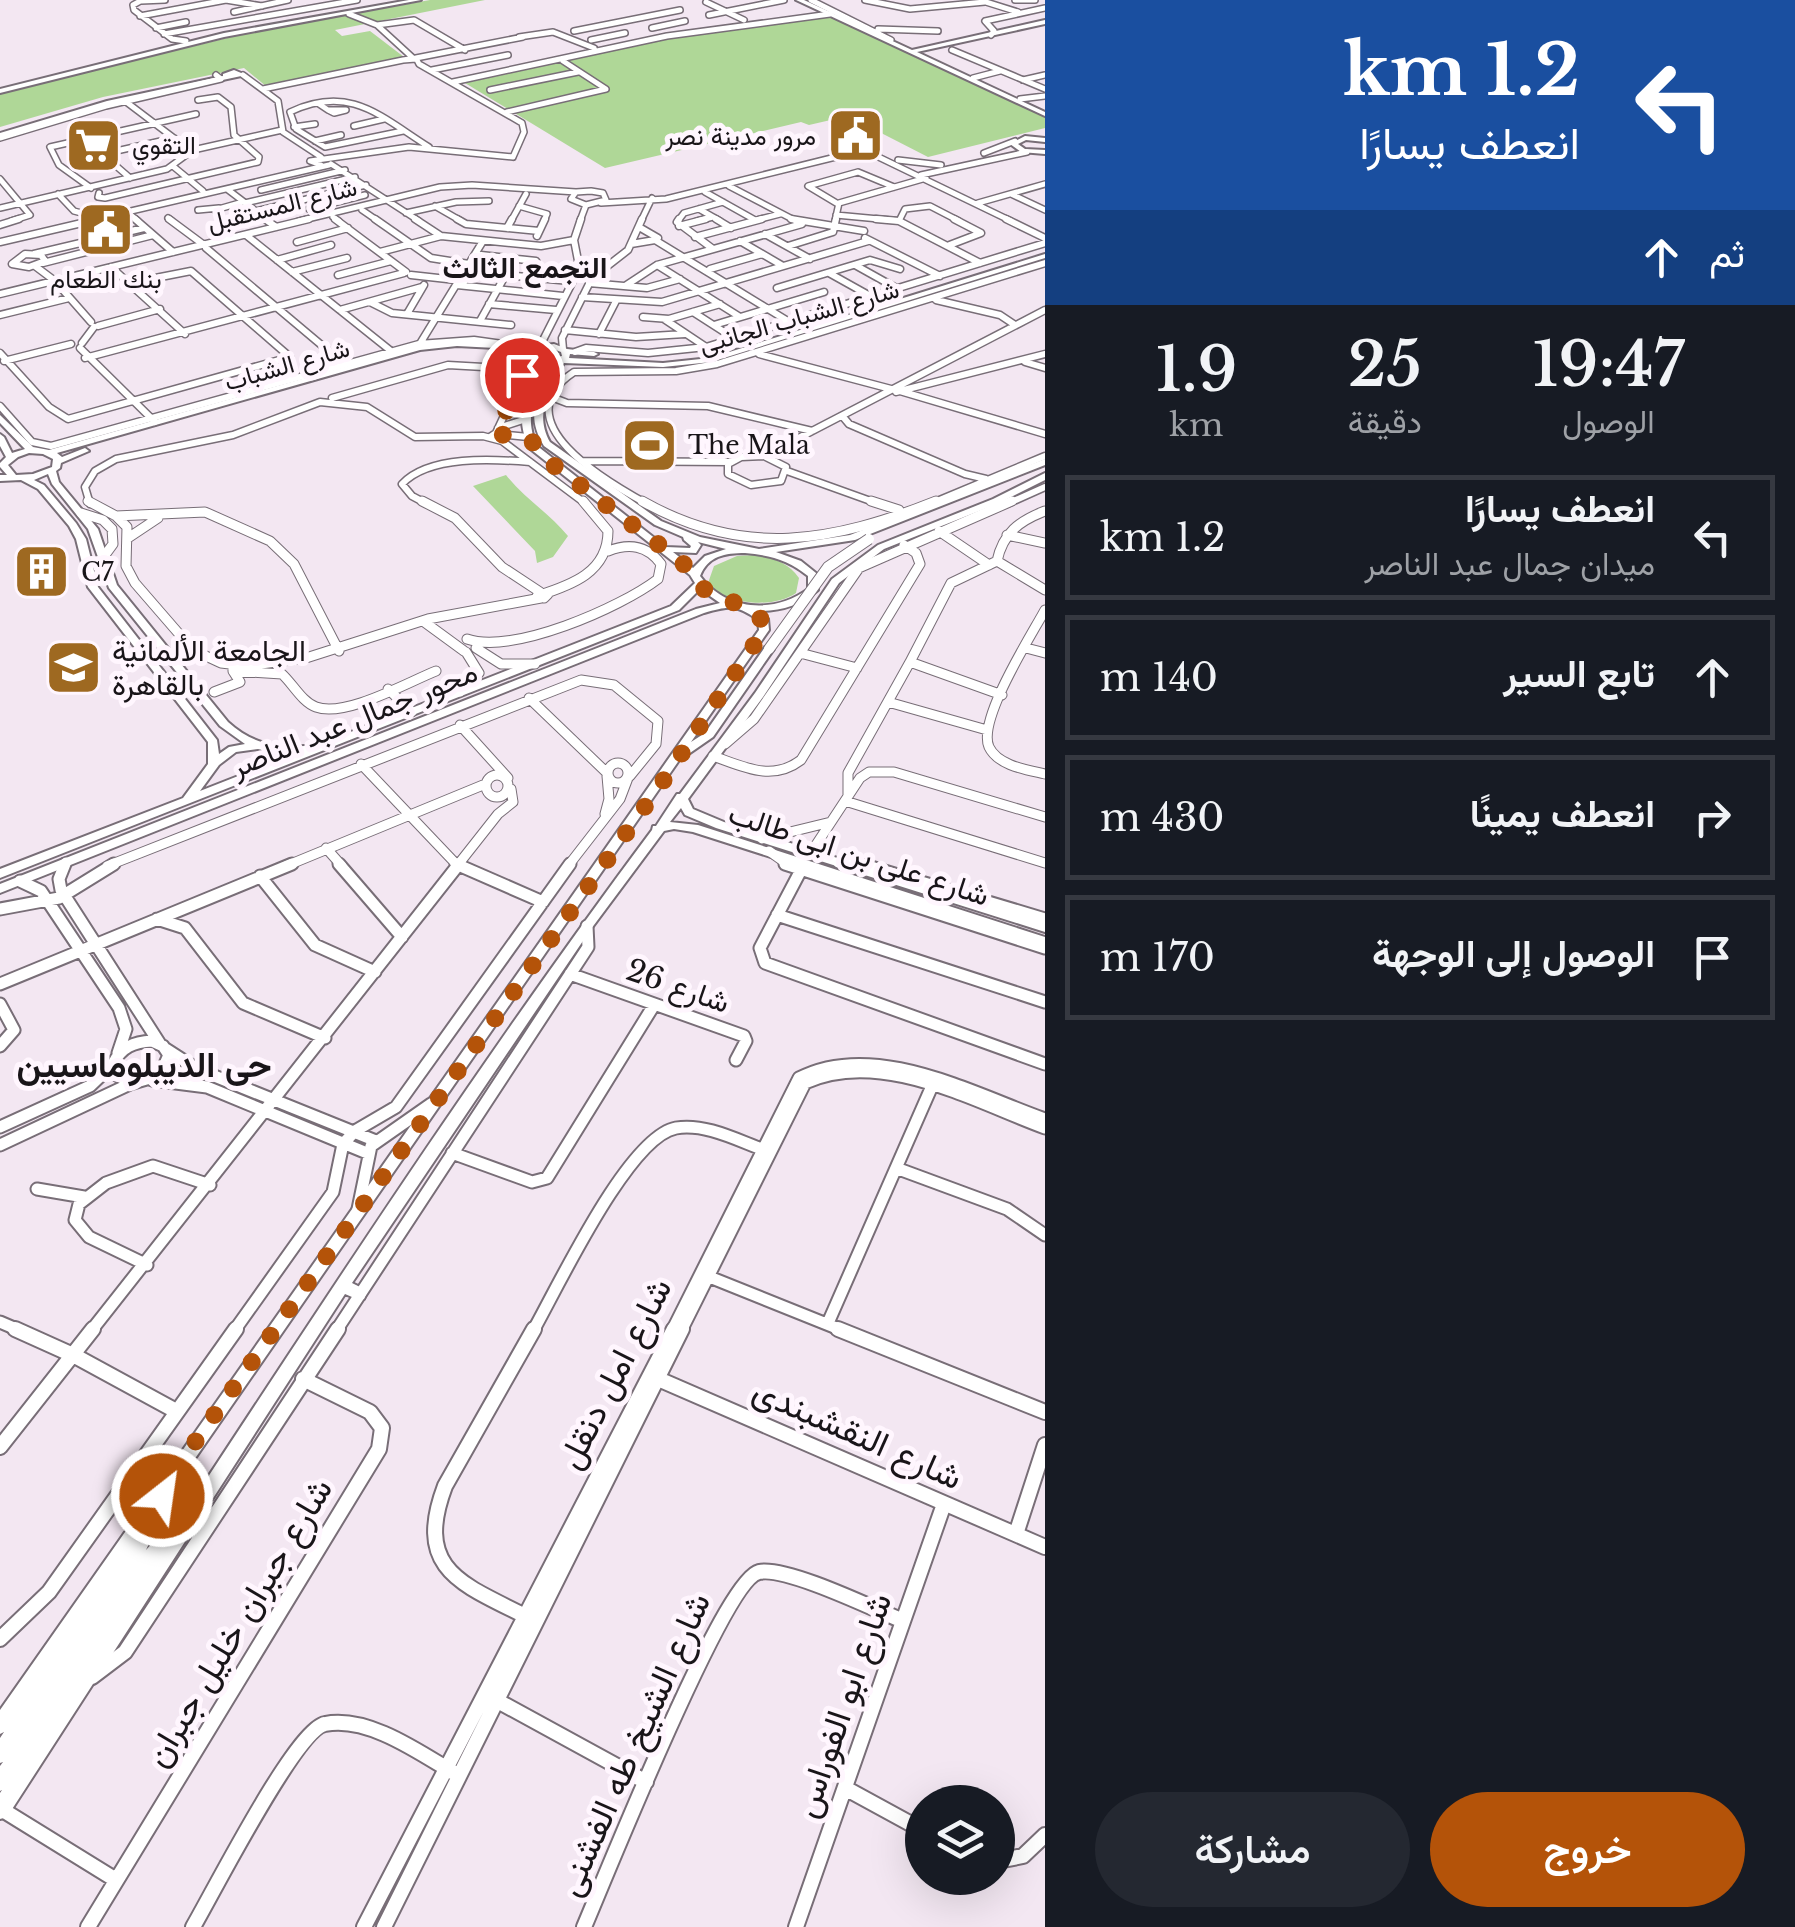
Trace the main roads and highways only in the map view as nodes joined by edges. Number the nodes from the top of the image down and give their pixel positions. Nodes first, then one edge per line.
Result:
1 (400, 0) edge
2 (418, 0) edge
3 (807, 4) edge
4 (327, 5) edge
5 (359, 6) edge
6 (349, 14) junction
7 (1044, 25) edge
8 (932, 51) junction
9 (918, 53) junction
10 (229, 76) road end
11 (0, 89) edge
12 (1045, 112) edge
13 (0, 135) edge
14 (1045, 136) edge
15 (1044, 153) edge
16 (1045, 247) edge
17 (536, 352) junction
18 (399, 354) junction
19 (565, 354) junction
20 (589, 358) junction
21 (538, 374) junction
22 (557, 377) junction
23 (0, 418) edge
24 (0, 437) edge
25 (31, 450) junction
26 (52, 458) junction
27 (1045, 459) edge
28 (4, 463) edge
29 (1040, 473) edge
30 (18, 477) junction
31 (0, 478) edge
32 (682, 534) junction
33 (666, 549) junction
34 (745, 550) junction
35 (760, 552) junction
36 (840, 576) junction
37 (697, 579) junction
38 (815, 585) junction
39 (685, 602) junction
40 (790, 603) junction
41 (730, 604) junction
42 (748, 608) junction
43 (700, 611) junction
44 (766, 627) junction
45 (800, 635) junction
46 (209, 696) junction
47 (187, 705) junction
48 (412, 712) junction
49 (424, 721) junction
50 (396, 725) junction
51 (322, 747) junction
52 (262, 748) junction
53 (682, 753) junction
54 (715, 754) junction
55 (214, 764) junction
56 (680, 797) junction
57 (186, 801) junction
58 (689, 812) junction
59 (681, 825) junction
60 (657, 829) junction
61 (112, 837) junction
62 (766, 845) junction
63 (0, 874) edge
64 (0, 889) edge
65 (1045, 928) edge
66 (1045, 940) edge
67 (342, 1284) junction
68 (359, 1294) road end
69 (164, 1486) junction
70 (196, 1513) junction
71 (0, 1725) edge
72 (0, 1754) edge
73 (0, 1782) edge
74 (0, 1810) edge

1 - 5 main road
2 - 5 main road
3 - 9 main road
3 - 9 main road
4 - 5 main road
4 - 6 main road
4 - 11 main road
5 - 6 main road
6 - 11 main road
7 - 8 main road
7 - 8 main road
8 - 9 main road
8 - 12 main road
9 - 12 main road
10 - 13 main road
14 - 15 main road
16 - 20 main road
16 - 20 main road
17 - 18 main road, شارع الشباب
17 - 19 main road
17 - 19 main road
17 - 21 main road
18 - 26 main road, شارع الشباب
18 - 26 main road, شارع الشباب
19 - 20 main road
19 - 20 main road
19 - 22 main road
21 - 22 main road
21 - 33 main road
22 - 32 main road
23 - 25 main road
24 - 28 main road
25 - 26 main road
25 - 28 main road
26 - 30 main road
26 - 46 main road
27 - 29 main road
28 - 30 main road
29 - 35 main road
29 - 36 main road
29 - 53 main road, bridge
29 - 54 main road, bridge
30 - 31 main road
30 - 47 main road
32 - 33 main road
32 - 34 main road
33 - 37 main road
34 - 35 main road
34 - 37 main road
35 - 38 main road
36 - 38 main road
36 - 45 main road
37 - 39 main road, محور جمال عبد الناصر
37 - 41 main road
38 - 40 main road
39 - 43 main road
39 - 48 main road, محور جمال عبد الناصر
40 - 42 main road
40 - 45 main road
41 - 42 main road
41 - 43 main road, محور جمال عبد الناصر
42 - 44 main road
43 - 49 main road, محور جمال عبد الناصر
44 - 45 main road
44 - 53 main road
45 - 54 main road
46 - 47 main road
46 - 52 main road
47 - 55 main road
48 - 49 main road
48 - 50 main road, محور جمال عبد الناصر
49 - 50 main road, محور جمال عبد الناصر
50 - 51 main road, محور جمال عبد الناصر
50 - 61 main road, محور جمال عبد الناصر
51 - 52 main road
51 - 57 main road, محور جمال عبد الناصر
52 - 55 main road
53 - 69 main road
54 - 56 main road
55 - 57 main road
56 - 58 main road, شارع على بن ابى طالب
56 - 60 main road
57 - 61 main road, محور جمال عبد الناصر
58 - 59 main road
58 - 62 main road, شارع على بن ابى طالب
59 - 60 main road, شارع على بن ابى طالب
59 - 62 main road, شارع على بن ابى طالب
60 - 67 main road
61 - 63 main road, محور جمال عبد الناصر
61 - 64 main road, محور جمال عبد الناصر
62 - 65 main road, شارع على بن ابى طالب
62 - 66 main road, شارع على بن ابى طالب
67 - 68 main road
67 - 70 main road
69 - 71 main road
69 - 72 main road
70 - 73 main road
70 - 74 main road

